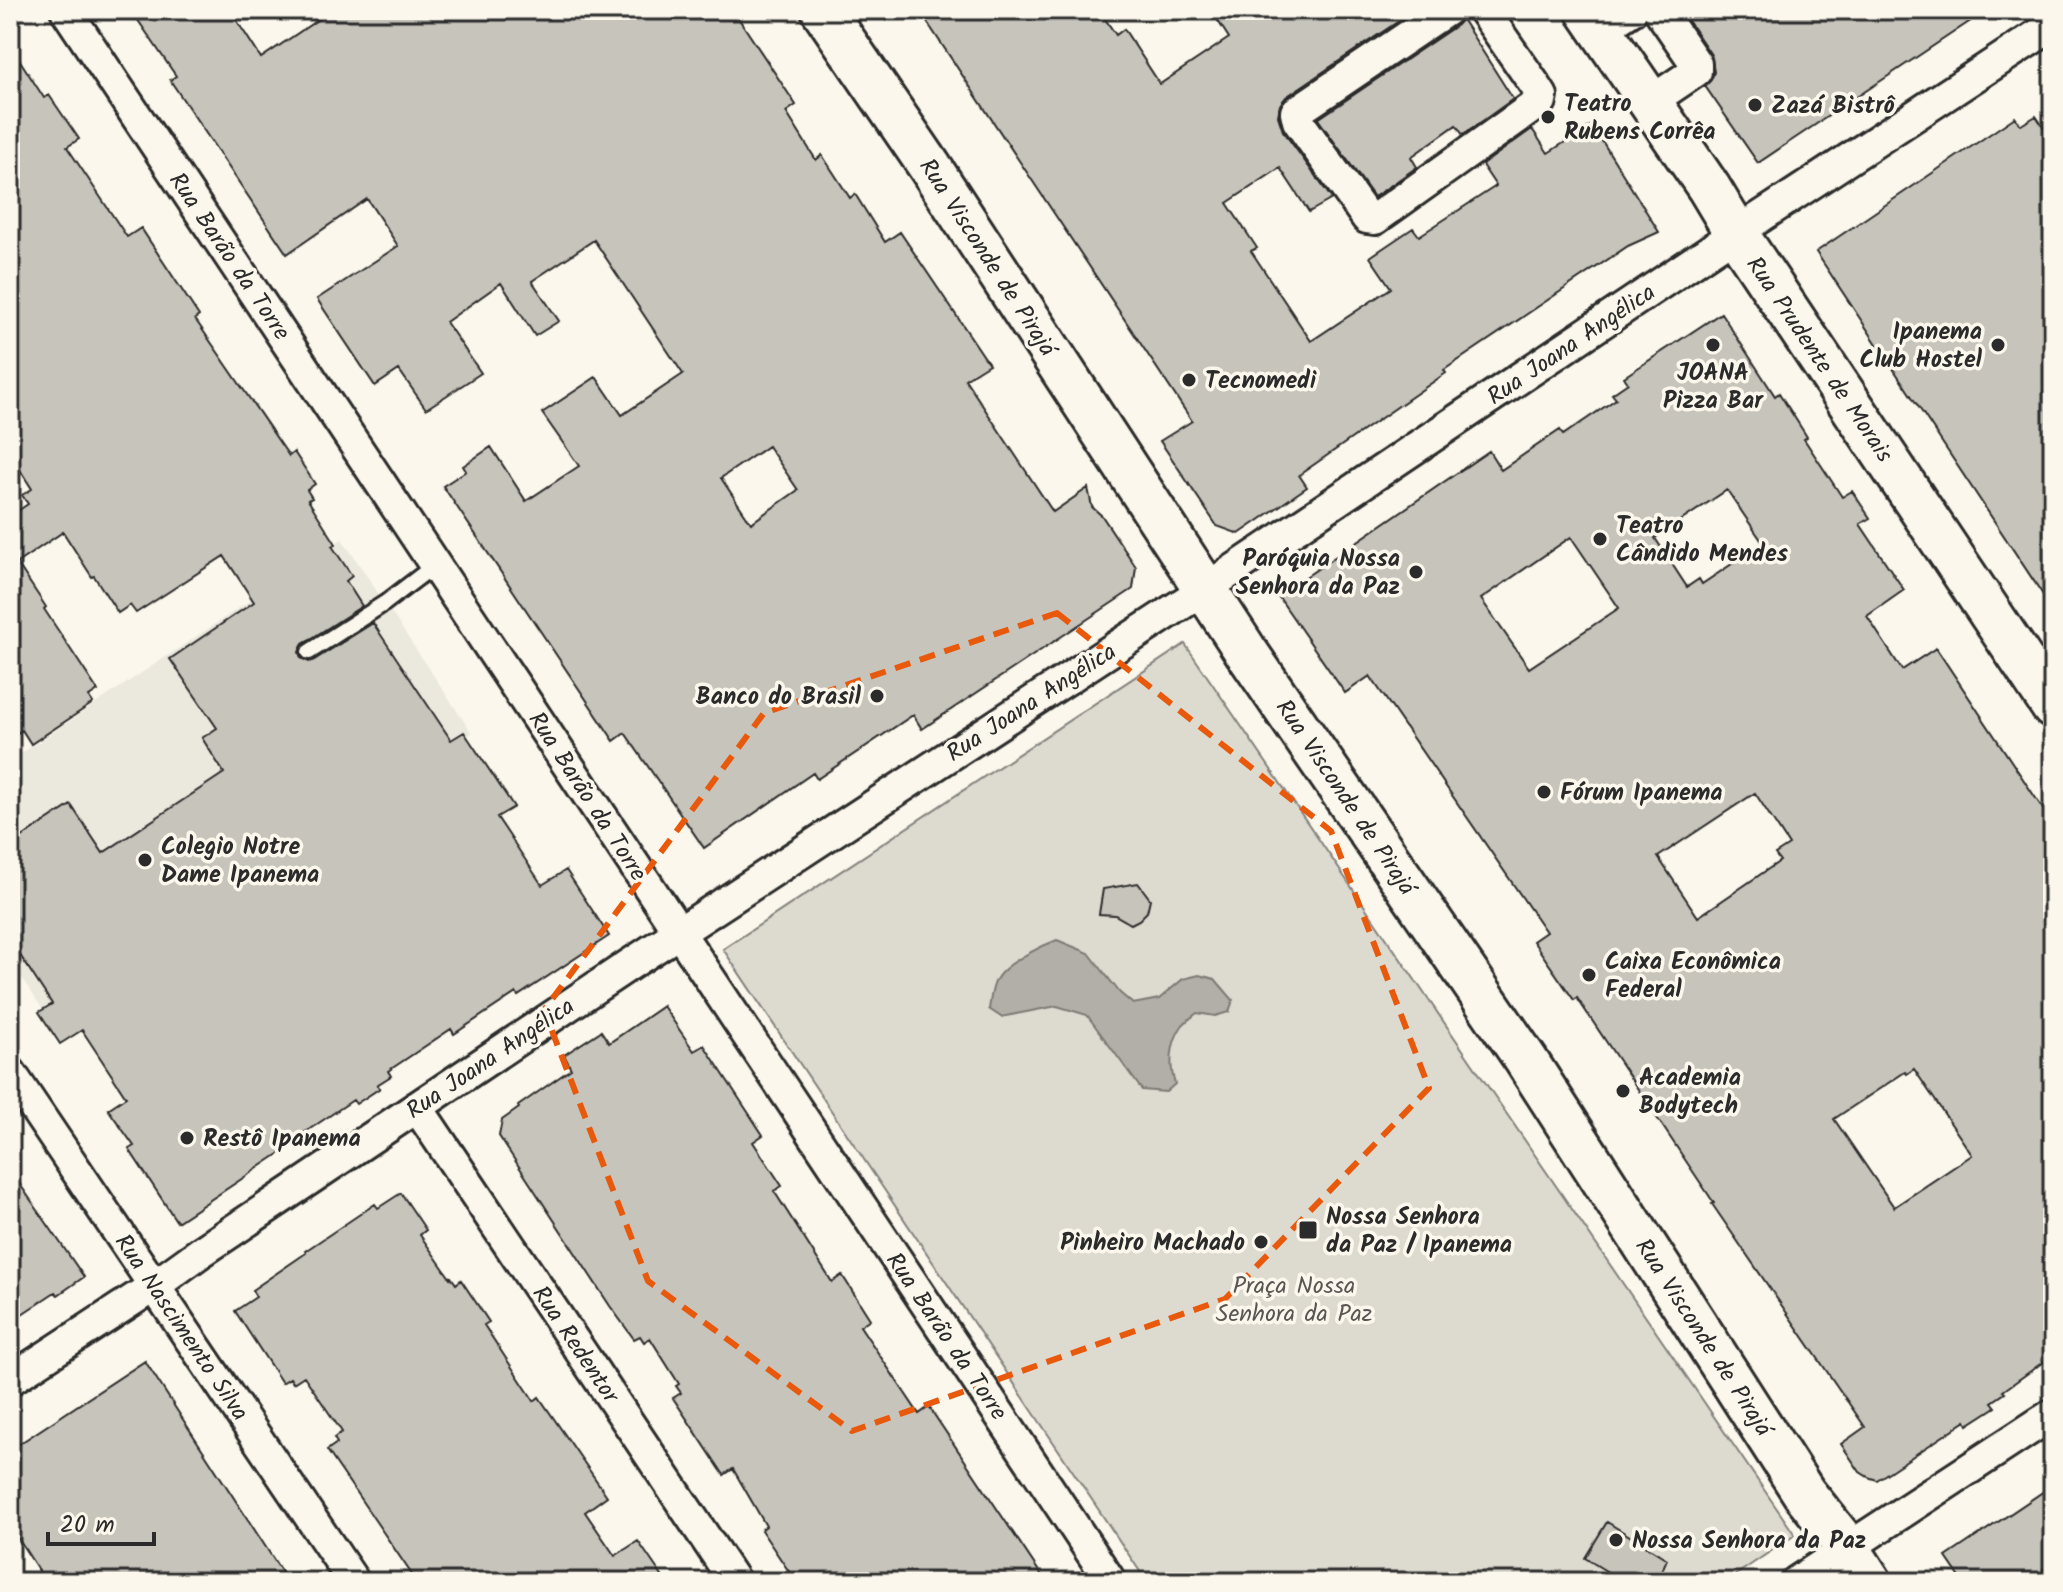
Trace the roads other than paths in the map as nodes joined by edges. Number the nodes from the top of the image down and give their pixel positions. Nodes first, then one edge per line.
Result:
1 (66, 10) edge
2 (823, 10) edge
3 (1447, 10) edge
4 (1483, 10) edge
5 (1659, 10) edge
6 (1607, 17) edge
7 (2053, 25) edge
8 (1650, 102) junction
9 (1736, 233) junction
10 (436, 564) junction
11 (1205, 589) junction
12 (309, 652) dead end
13 (2053, 707) edge
14 (679, 933) junction
15 (10, 1072) edge
16 (417, 1107) junction
17 (154, 1286) junction
18 (10, 1380) edge
19 (2053, 1414) edge
20 (1859, 1565) edge
21 (354, 1582) edge
22 (735, 1582) edge
23 (1111, 1582) edge
24 (1796, 1582) edge

1 - 10 street, Rua Barão da Torre
2 - 11 main road, Rua Visconde de Pirajá
3 - 4 street
5 - 8 street
6 - 8 main road, Rua Prudente de Morais
7 - 9 street, Rua Joana Angélica
8 - 9 main road, Rua Prudente de Morais
9 - 11 street, Rua Joana Angélica
9 - 13 main road, Rua Prudente de Morais
10 - 12 lane
10 - 14 street, Rua Barão da Torre
11 - 14 street, Rua Joana Angélica
11 - 20 main road, Rua Visconde de Pirajá
14 - 16 street, Rua Joana Angélica
14 - 23 street, Rua Barão da Torre
15 - 17 street, Rua Nascimento Silva
16 - 17 street, Rua Joana Angélica
16 - 22 street, Rua Redentor
17 - 18 street, Rua Joana Angélica
17 - 21 street, Rua Nascimento Silva
19 - 20 street
20 - 24 street

